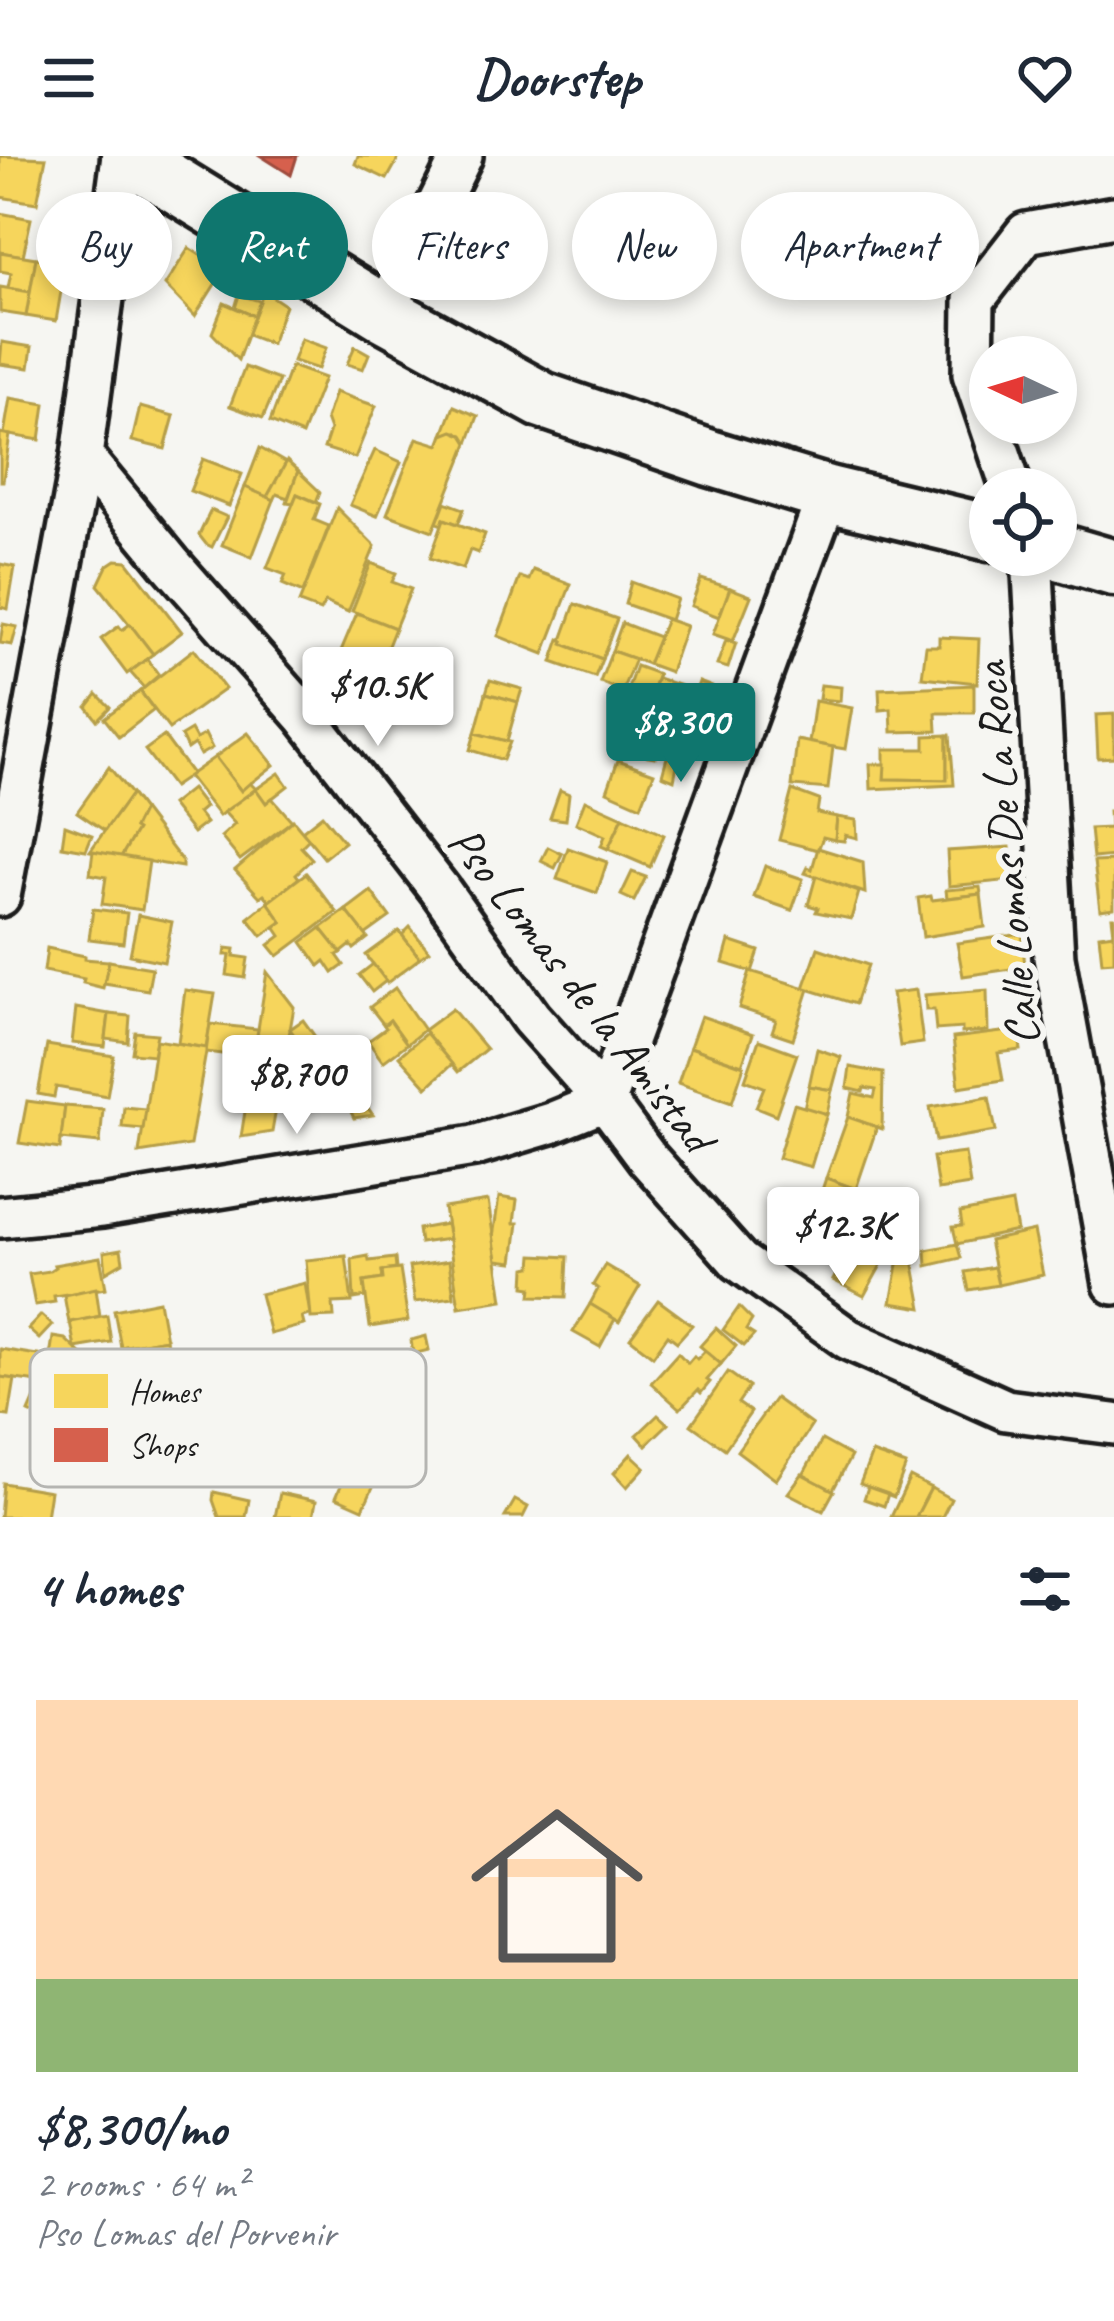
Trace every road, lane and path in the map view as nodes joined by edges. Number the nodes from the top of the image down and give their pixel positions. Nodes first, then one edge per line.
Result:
1 (125, 156) edge
2 (462, 156) edge
3 (1114, 217) edge
4 (384, 313) junction
5 (82, 456) junction
6 (1005, 468) edge
7 (827, 494) junction
8 (969, 528) edge
9 (1077, 557) edge
10 (1114, 568) edge
11 (1034, 576) edge
12 (0, 896) edge
13 (605, 1101) junction
14 (0, 1217) edge
15 (1114, 1284) edge
16 (1114, 1424) edge

1 - 4 street
1 - 5 street
2 - 4 street
3 - 6 street
4 - 7 street
5 - 12 street
5 - 13 street, Pso Lomas de la Amistad
7 - 8 street
7 - 13 street
9 - 10 street
11 - 15 street, Calle Lomas De La Roca
13 - 14 street
13 - 16 street, Pso Lomas de la Amistad

